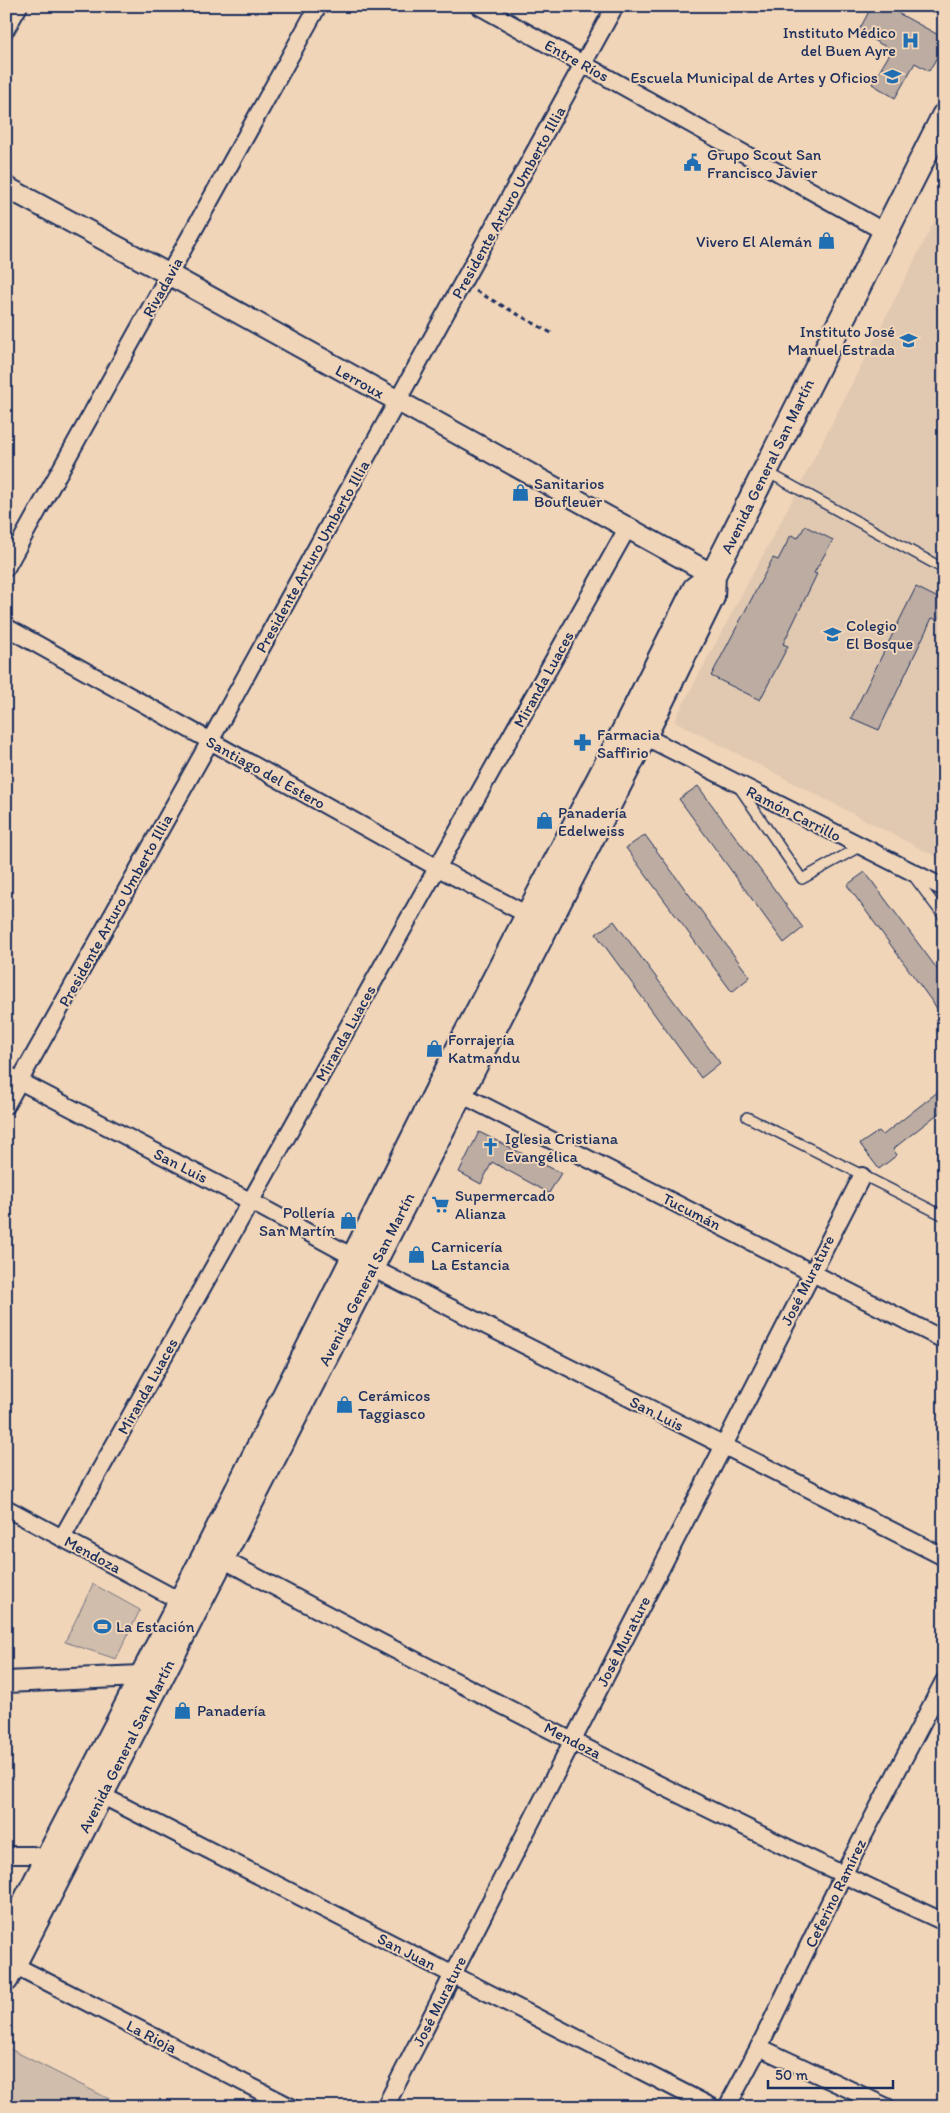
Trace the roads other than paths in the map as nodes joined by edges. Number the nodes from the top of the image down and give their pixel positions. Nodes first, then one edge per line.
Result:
1 (19, 6) edge
2 (318, 6) edge
3 (479, 6) edge
4 (615, 6) edge
5 (6, 29) edge
6 (584, 64) junction
7 (944, 116) edge
8 (6, 187) edge
9 (885, 232) junction
10 (170, 275) junction
11 (397, 402) junction
12 (764, 470) junction
13 (628, 527) junction
14 (6, 568) edge
15 (944, 569) edge
16 (713, 575) junction
17 (6, 626) edge
18 (644, 736) junction
19 (210, 741) junction
20 (736, 783) junction
21 (861, 846) junction
22 (438, 868) junction
23 (910, 871) junction
24 (944, 888) edge
25 (528, 915) junction
26 (944, 917) edge
27 (13, 1078) edge
28 (451, 1088) junction
29 (6, 1104) edge
30 (747, 1117) dead end
31 (862, 1176) junction
32 (250, 1201) junction
33 (944, 1216) edge
34 (363, 1263) junction
35 (811, 1272) junction
36 (944, 1340) edge
37 (723, 1447) junction
38 (6, 1508) edge
39 (62, 1538) junction
40 (214, 1555) junction
41 (944, 1557) edge
42 (180, 1601) junction
43 (149, 1678) junction
44 (944, 1680) edge
45 (6, 1682) edge
46 (573, 1740) junction
47 (101, 1795) junction
48 (6, 1855) edge
49 (46, 1860) junction
50 (843, 1875) junction
51 (944, 1922) edge
52 (6, 1939) edge
53 (10, 1972) edge
54 (452, 1975) junction
55 (760, 2047) junction
56 (291, 2107) edge
57 (385, 2107) edge
58 (712, 2107) edge
59 (727, 2107) edge
60 (887, 2107) edge

1 - 5 street
2 - 10 street, Rivadavia
3 - 6 street, Entre Ríos
4 - 6 street, Presidente Arturo Umberto Illia
6 - 9 street, Entre Ríos
6 - 11 street, Presidente Arturo Umberto Illia
7 - 9 main road, Avenida General San Martín
8 - 10 street, Lerroux
9 - 12 main road, Avenida General San Martín
10 - 11 street, Lerroux
10 - 14 street, Rivadavia
11 - 13 street, Lerroux
11 - 19 street, Presidente Arturo Umberto Illia
12 - 15 lane
12 - 16 main road, Avenida General San Martín
13 - 16 street, Lerroux
13 - 22 street, Miranda Luaces
16 - 18 main road, Avenida General San Martín
16 - 25 main road, Avenida General San Martín
17 - 19 street, Santiago del Estero
18 - 20 street, Ramón Carrillo
18 - 28 main road, Avenida General San Martín
19 - 22 street, Santiago del Estero
19 - 27 street, Presidente Arturo Umberto Illia
20 - 21 street, Ramón Carrillo
20 - 21 lane
21 - 23 street, Ramón Carrillo
22 - 25 street, Santiago del Estero
22 - 32 street, Miranda Luaces
23 - 24 street, Ramón Carrillo
23 - 26 lane
25 - 28 main road, Avenida General San Martín
27 - 29 street, Presidente Arturo Umberto Illia
27 - 32 street, San Luis
28 - 34 main road, Avenida General San Martín
28 - 35 street, Tucumán
30 - 31 lane
31 - 33 lane
31 - 35 street, José Murature
32 - 34 street, San Luis
32 - 39 street, Miranda Luaces
34 - 37 street, San Luis
34 - 40 main road, Avenida General San Martín
35 - 36 street, Tucumán
35 - 37 street, José Murature
37 - 41 street, San Luis
37 - 46 street, José Murature
38 - 39 street, Mendoza
39 - 42 street, Mendoza
40 - 42 main road, Avenida General San Martín
40 - 43 main road, Avenida General San Martín
40 - 46 street, Mendoza
42 - 43 main road, Avenida General San Martín
43 - 45 street
43 - 47 main road, Avenida General San Martín
43 - 49 main road, Avenida General San Martín
44 - 50 street, Ceferino Ramírez
46 - 50 street, Mendoza
46 - 54 street, José Murature
47 - 53 main road, Avenida General San Martín
47 - 54 street, San Juan
48 - 49 street
49 - 52 main road, Avenida General San Martín
50 - 51 street, Mendoza
50 - 55 street, Ceferino Ramírez
53 - 56 street, La Rioja
54 - 57 street, José Murature
54 - 58 street, San Juan
55 - 59 street, Ceferino Ramírez
55 - 60 street

